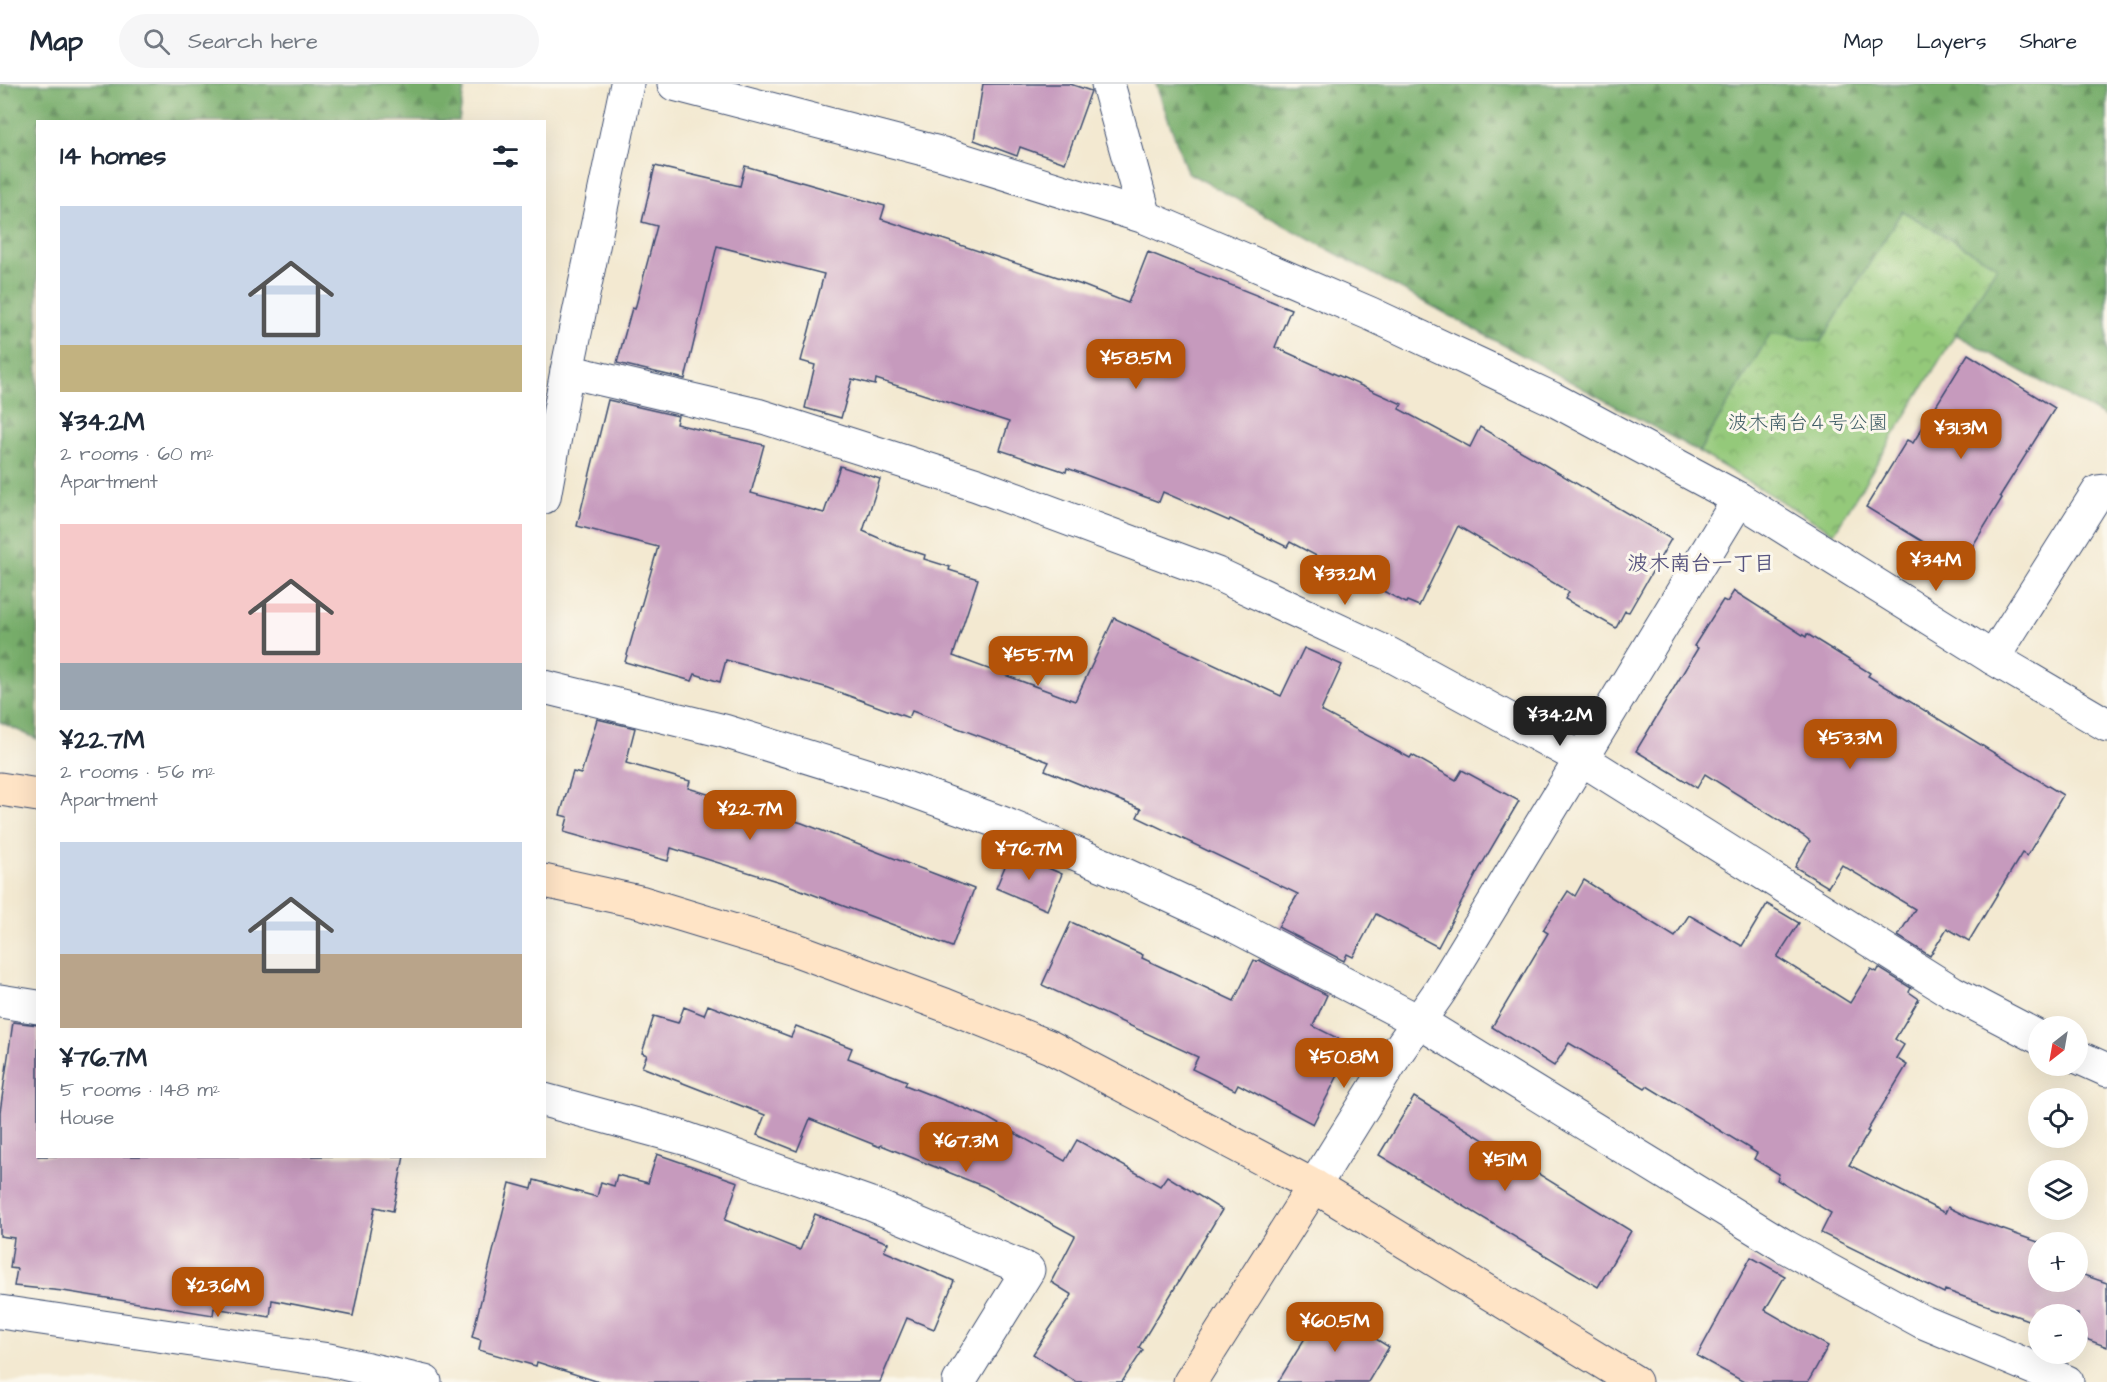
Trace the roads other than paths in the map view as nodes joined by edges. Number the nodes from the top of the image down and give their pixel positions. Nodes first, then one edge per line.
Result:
1 (627, 84) edge
2 (674, 84) edge
3 (1108, 84) edge
4 (1145, 217) junction
5 (567, 371) junction
6 (546, 486) edge
7 (2107, 491) edge
8 (1739, 499) junction
9 (1993, 658) junction
10 (546, 687) edge
11 (2107, 725) edge
12 (1582, 759) junction
13 (0, 789) edge
14 (36, 795) edge
15 (546, 881) edge
16 (0, 1001) edge
17 (36, 1007) edge
18 (1418, 1021) junction
19 (2028, 1032) edge
20 (2088, 1061) edge
21 (2107, 1070) edge
22 (546, 1101) edge
23 (1314, 1186) junction
24 (0, 1312) edge
25 (425, 1382) edge
26 (958, 1382) edge
27 (1190, 1382) edge
28 (1635, 1382) edge
29 (2067, 1382) edge

1 - 5 street
2 - 4 street
3 - 4 street
4 - 8 street
5 - 6 street
5 - 12 street
7 - 9 street
8 - 9 street
8 - 12 street
9 - 11 street
10 - 18 street
12 - 18 street
12 - 19 street
13 - 14 street
15 - 23 street
16 - 17 street
18 - 23 street
18 - 29 street
20 - 21 street
22 - 26 street
23 - 27 street
23 - 28 street
24 - 25 street

